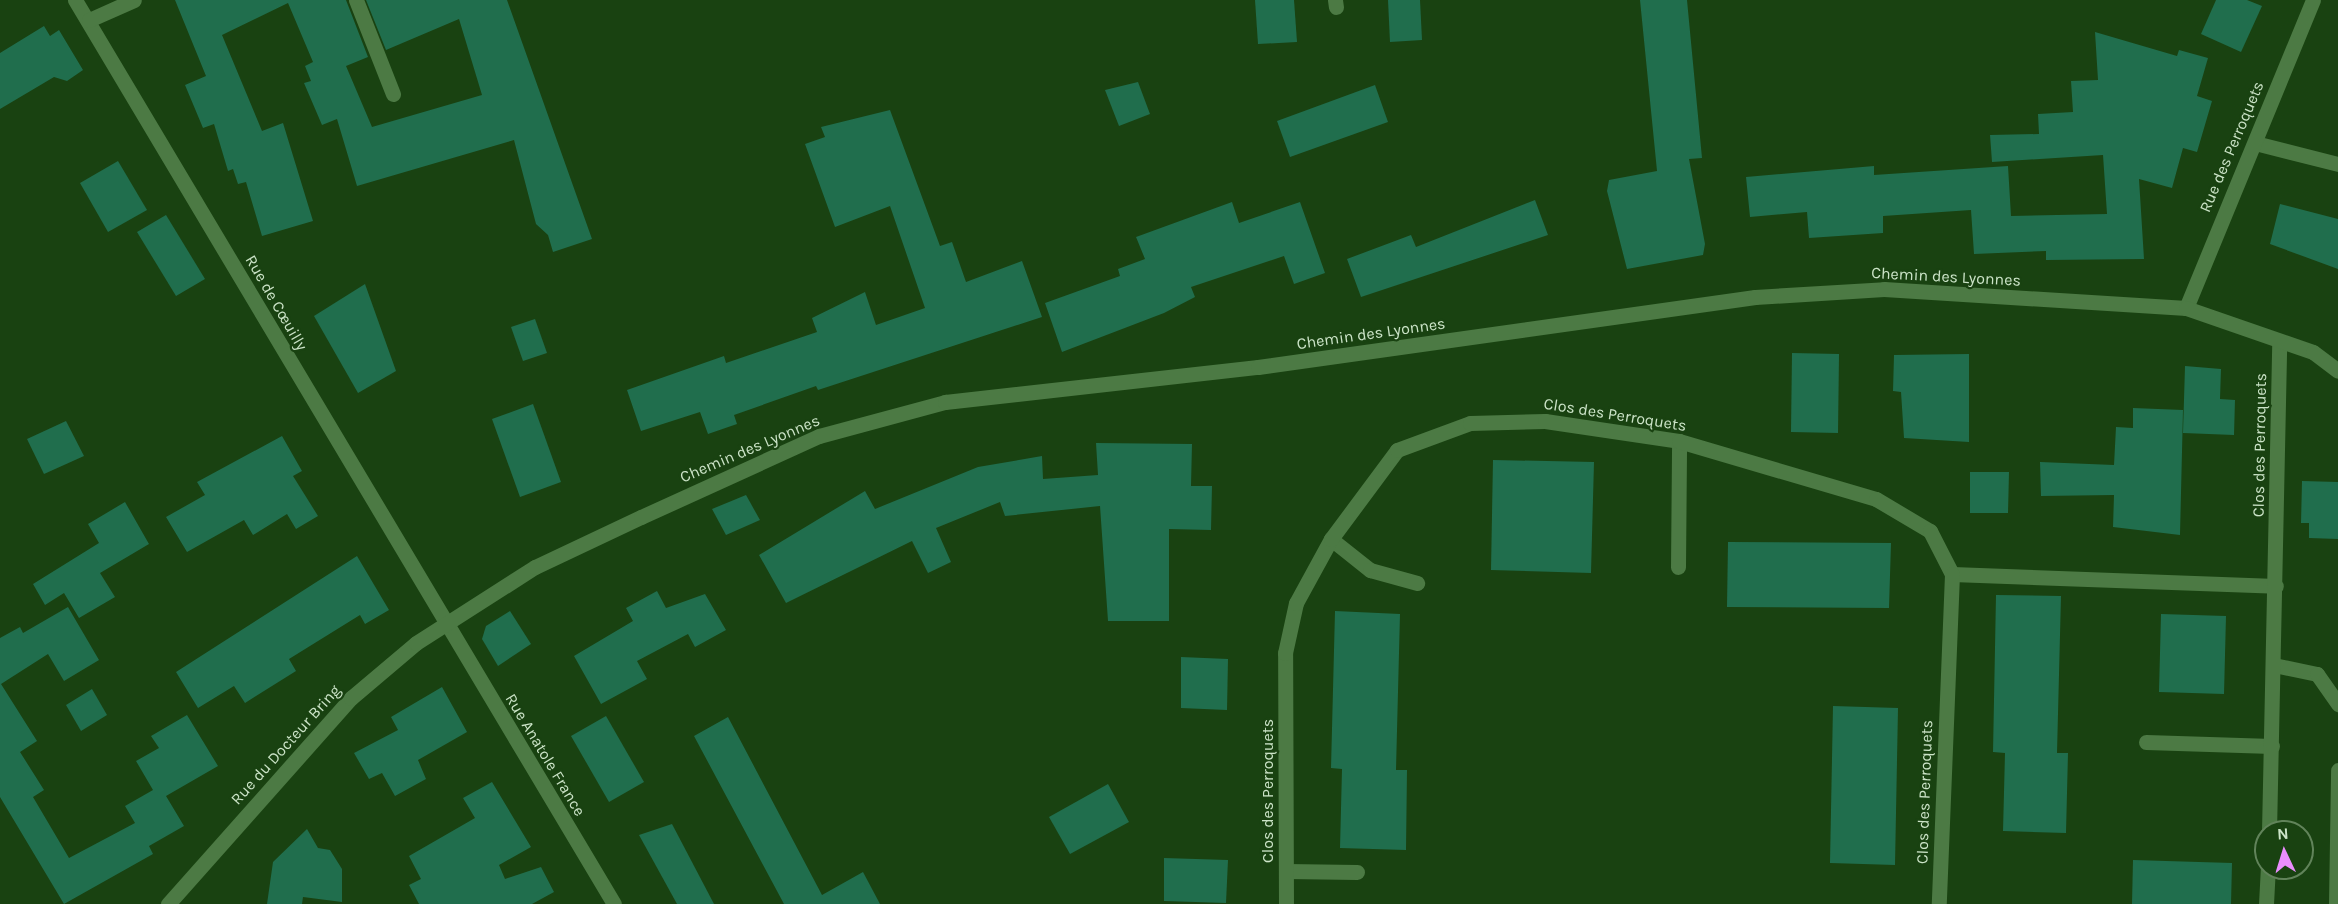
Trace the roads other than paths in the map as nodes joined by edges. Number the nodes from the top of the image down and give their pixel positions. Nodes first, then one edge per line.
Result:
1 (75, 0) edge
2 (134, 0) edge
3 (356, 0) edge
4 (2313, 0) edge
5 (89, 20) junction
6 (393, 94) dead end
7 (2255, 143) junction
8 (2338, 164) edge
9 (2186, 308) junction
10 (2279, 340) junction
11 (2338, 371) edge
12 (1679, 441) junction
13 (1331, 539) junction
14 (1678, 567) dead end
15 (1952, 574) junction
16 (1417, 583) dead end
17 (2276, 586) junction
18 (444, 625) junction
19 (2274, 665) junction
20 (2338, 704) edge
21 (2145, 742) dead end
22 (2272, 746) junction
23 (2338, 770) edge
24 (2269, 820) edge
25 (1286, 871) junction
26 (1357, 872) dead end
27 (2267, 880) edge
28 (168, 904) edge
29 (614, 904) edge
30 (1286, 904) edge
31 (1939, 904) edge
32 (2266, 904) edge
33 (2336, 904) edge

1 - 5 street, Rue de Cœuilly
2 - 5 street
3 - 6 street
4 - 7 street, Rue des Perroquets
5 - 18 street, Rue de Cœuilly
7 - 8 street
7 - 9 street, Rue des Perroquets
9 - 10 street, Chemin des Lyonnes
9 - 18 street, Chemin des Lyonnes
10 - 11 street, Chemin des Lyonnes
10 - 17 street, Clos des Perroquets
12 - 13 street, Clos des Perroquets
12 - 14 street
12 - 15 street, Clos des Perroquets
13 - 16 street
13 - 25 street, Clos des Perroquets
15 - 17 street
15 - 31 street, Clos des Perroquets
17 - 19 street, Clos des Perroquets
18 - 28 street, Rue du Docteur Bring
18 - 29 street, Rue Anatole France
19 - 20 street
19 - 22 street, Clos des Perroquets
21 - 22 street
22 - 24 street, Clos des Perroquets
23 - 33 street
25 - 26 street
25 - 30 street, Clos des Perroquets
27 - 32 street

